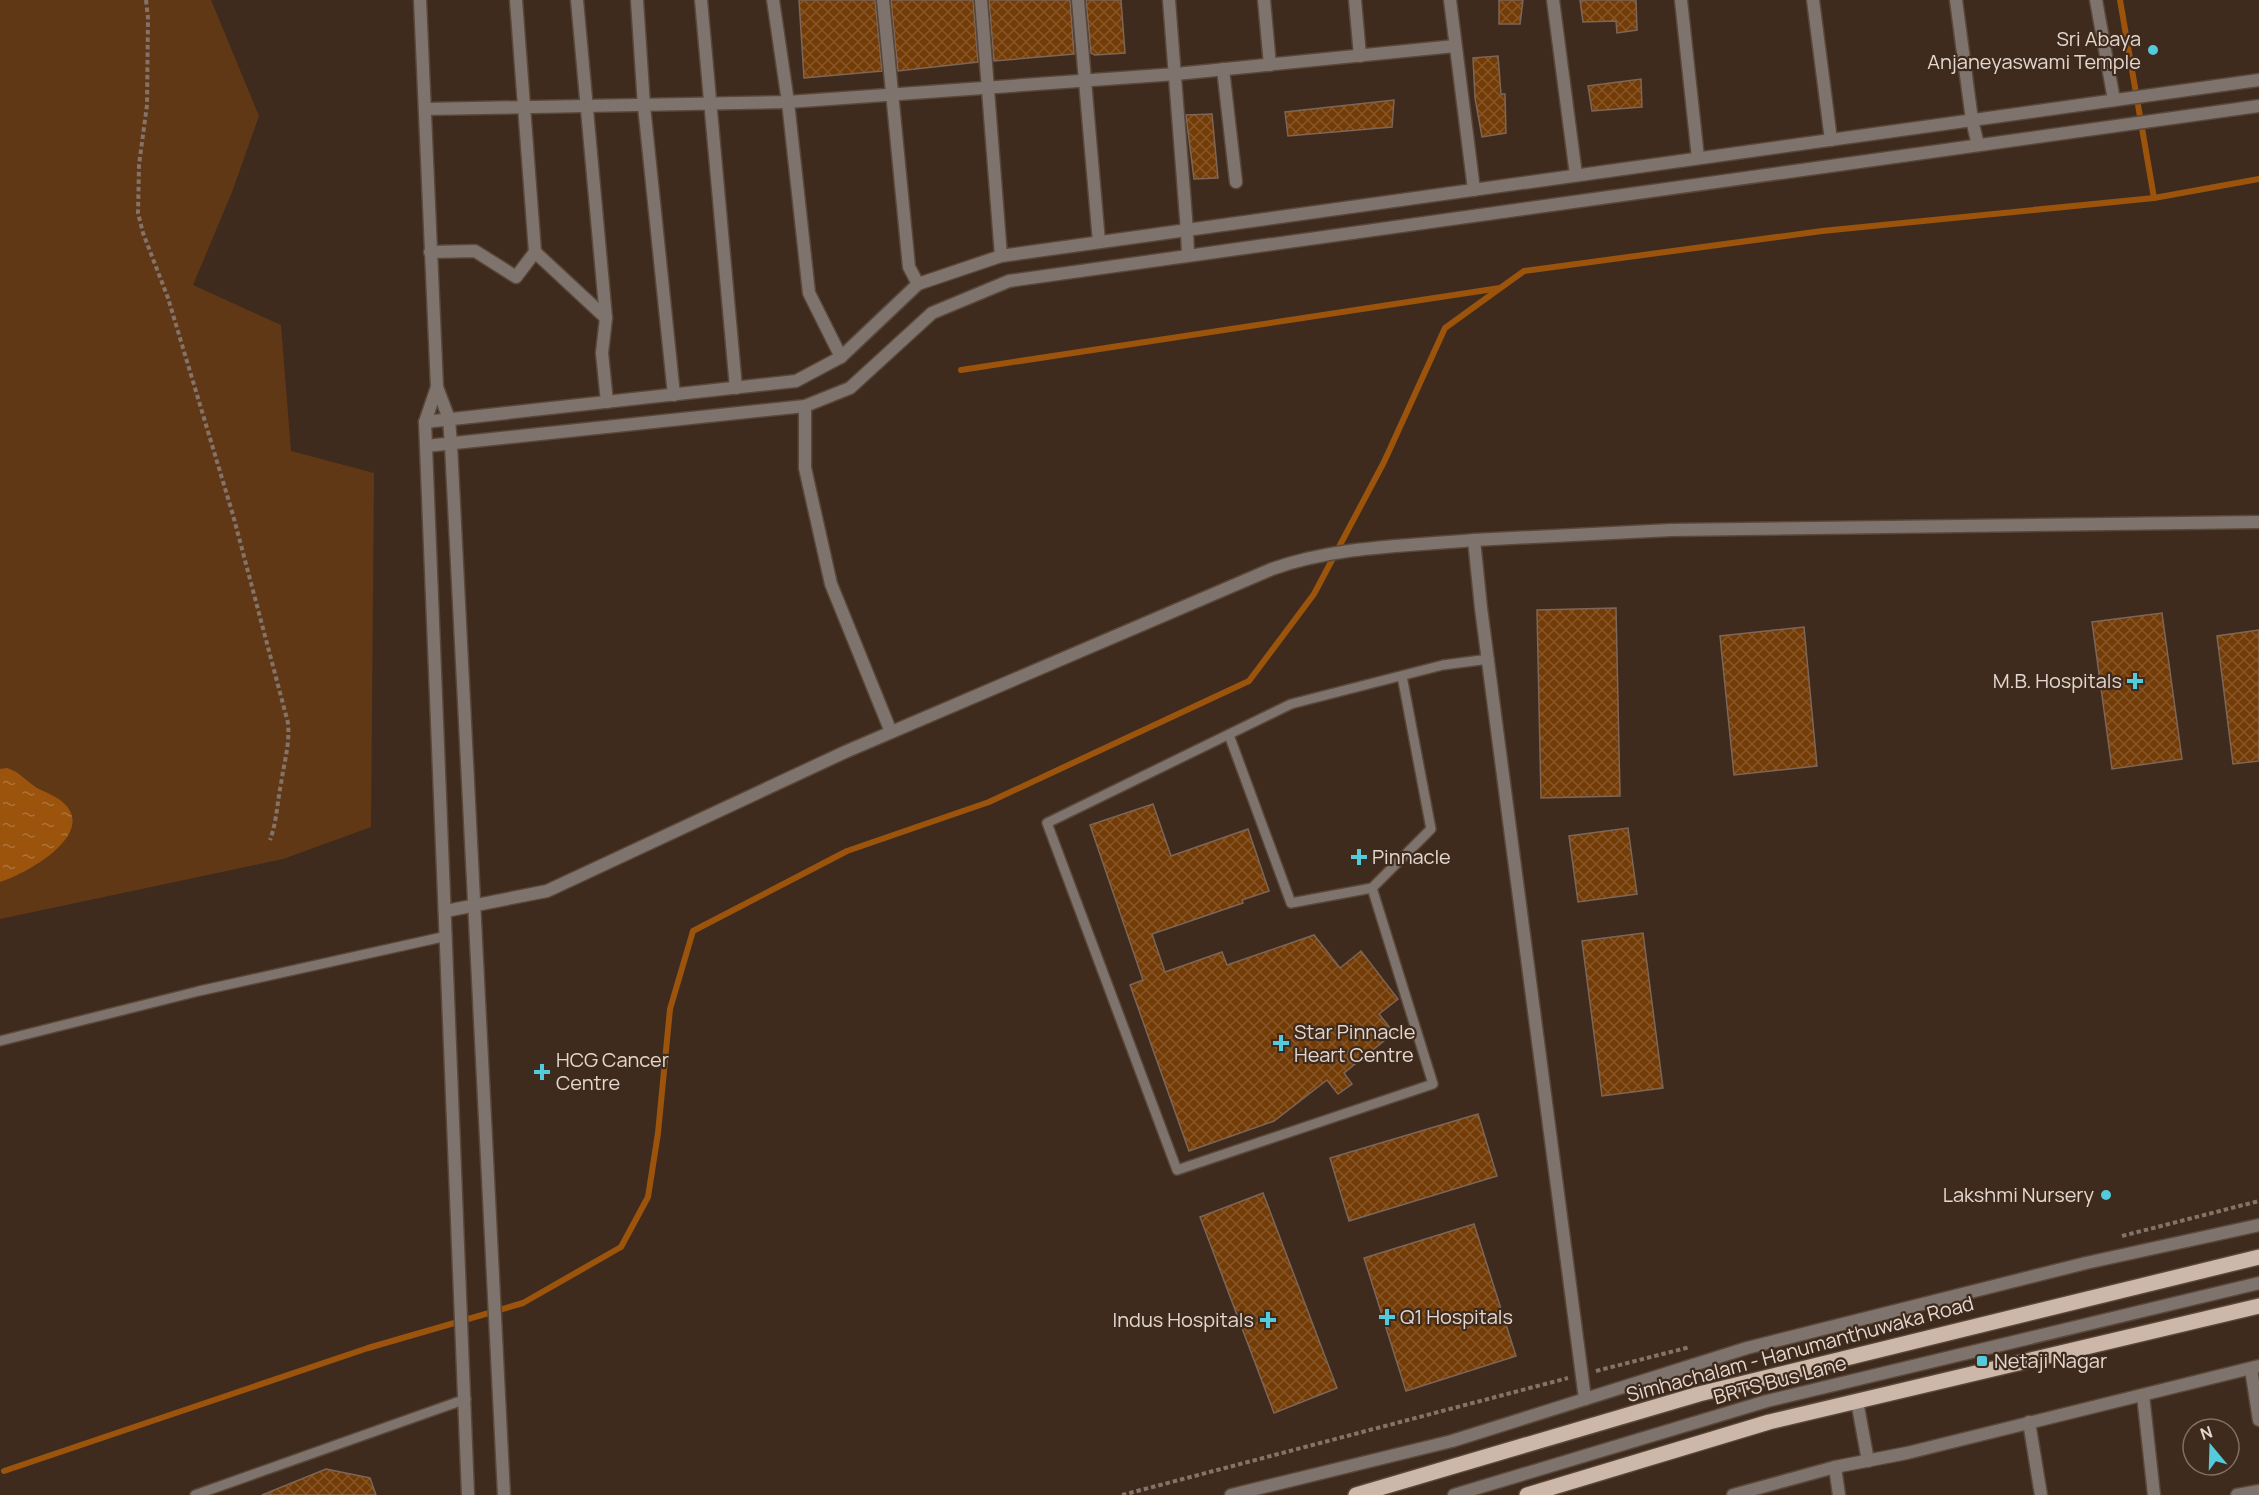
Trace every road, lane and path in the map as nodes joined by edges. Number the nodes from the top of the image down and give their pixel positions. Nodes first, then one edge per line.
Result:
1 (146, 0) edge
2 (420, 0) edge
3 (516, 0) edge
4 (577, 0) edge
5 (637, 0) edge
6 (701, 0) edge
7 (773, 0) edge
8 (883, 0) edge
9 (981, 0) edge
10 (1078, 0) edge
11 (1169, 0) edge
12 (1264, 0) edge
13 (1355, 0) edge
14 (1450, 0) edge
15 (1553, 0) edge
16 (1681, 0) edge
17 (1813, 0) edge
18 (1956, 0) edge
19 (2096, 0) edge
20 (1455, 46) junction
21 (1360, 56) junction
22 (1270, 64) junction
23 (1222, 69) junction
24 (1176, 74) junction
25 (2259, 80) edge
26 (1084, 81) junction
27 (987, 88) junction
28 (890, 95) junction
29 (2114, 100) junction
30 (788, 102) junction
31 (709, 105) junction
32 (585, 106) junction
33 (644, 106) junction
34 (2259, 106) edge
35 (526, 108) junction
36 (426, 109) junction
37 (1972, 120) junction
38 (1831, 140) junction
39 (1978, 145) junction
40 (1698, 158) junction
41 (1576, 176) junction
42 (1236, 182) dead end
43 (1474, 190) junction
44 (1187, 231) junction
45 (1099, 242) junction
46 (430, 252) junction
47 (535, 252) junction
48 (1188, 255) junction
49 (1001, 256) junction
50 (918, 284) junction
51 (606, 318) junction
52 (842, 357) junction
53 (437, 387) junction
54 (736, 388) junction
55 (674, 395) junction
56 (607, 402) junction
57 (805, 406) junction
58 (449, 419) junction
59 (425, 422) junction
60 (452, 445) junction
61 (426, 446) junction
62 (2259, 522) edge
63 (1474, 540) junction
64 (1489, 659) junction
65 (1402, 676) junction
66 (891, 732) junction
67 (1229, 735) junction
68 (270, 840) dead end
69 (1372, 888) junction
70 (475, 906) junction
71 (446, 911) junction
72 (447, 936) junction
73 (0, 1041) edge
74 (2259, 1225) edge
75 (2259, 1257) edge
76 (2259, 1283) edge
77 (2259, 1306) edge
78 (2255, 1367) edge
79 (2143, 1395) junction
80 (466, 1399) junction
81 (1585, 1399) junction
82 (1857, 1401) junction
83 (2259, 1420) edge
84 (2029, 1422) junction
85 (1868, 1461) junction
86 (1835, 1467) junction
87 (2259, 1491) edge
88 (195, 1495) edge
89 (468, 1495) edge
90 (504, 1495) edge
91 (1231, 1495) edge
92 (1356, 1495) edge
93 (1454, 1495) edge
94 (1527, 1495) edge
95 (1733, 1495) edge
96 (1839, 1495) edge
97 (2041, 1495) edge
98 (2154, 1495) edge
99 (2237, 1495) edge

1 - 68 path
2 - 36 street
3 - 35 street
4 - 32 street
5 - 33 street
6 - 31 street
7 - 30 street
8 - 28 street
9 - 27 street
10 - 26 street
11 - 24 street
12 - 22 street
13 - 21 street
14 - 20 street
15 - 41 street
16 - 40 street
17 - 38 street
18 - 37 street
19 - 29 street
20 - 21 street
20 - 43 street
21 - 22 street
22 - 23 street
23 - 24 street
23 - 42 street
24 - 26 street
24 - 44 street
25 - 29 street
26 - 27 street
26 - 45 street
27 - 28 street
27 - 49 street
28 - 30 street
28 - 50 street
29 - 37 street
30 - 31 street
30 - 52 street
31 - 33 street
31 - 54 street
32 - 33 street
32 - 35 street
32 - 51 street
33 - 55 street
34 - 39 street
35 - 36 street
35 - 47 street
36 - 46 street
37 - 38 street
37 - 39 street
38 - 40 street
39 - 48 street
40 - 41 street
41 - 43 street
43 - 44 street
44 - 45 street
44 - 48 street
45 - 49 street
46 - 47 street
46 - 53 street
47 - 51 street
48 - 57 street
49 - 50 street
50 - 52 street
51 - 56 street
52 - 54 street
53 - 58 street
53 - 59 street
54 - 55 street
55 - 56 street
56 - 58 street
57 - 60 street
57 - 66 street
58 - 59 street
58 - 60 street
59 - 61 street
60 - 61 street
60 - 70 street
61 - 71 street
62 - 63 street
63 - 64 street
63 - 66 street
64 - 65 lane
64 - 81 street
65 - 67 lane
65 - 69 lane
66 - 70 street
67 - 69 lane
67 - 69 lane
70 - 71 street
70 - 90 street
71 - 72 street
72 - 73 lane
72 - 80 street
74 - 81 street
75 - 92 main road, Simhachalam - Hanumanthuwaka Road
76 - 93 street, BRTS Bus Lane
77 - 82 main road
78 - 79 street
78 - 83 street
79 - 84 street
79 - 98 street
80 - 88 lane
80 - 89 street
81 - 91 street
82 - 85 street
82 - 94 main road
84 - 85 street
84 - 97 street
85 - 86 street
86 - 95 street
86 - 96 street
87 - 99 street

